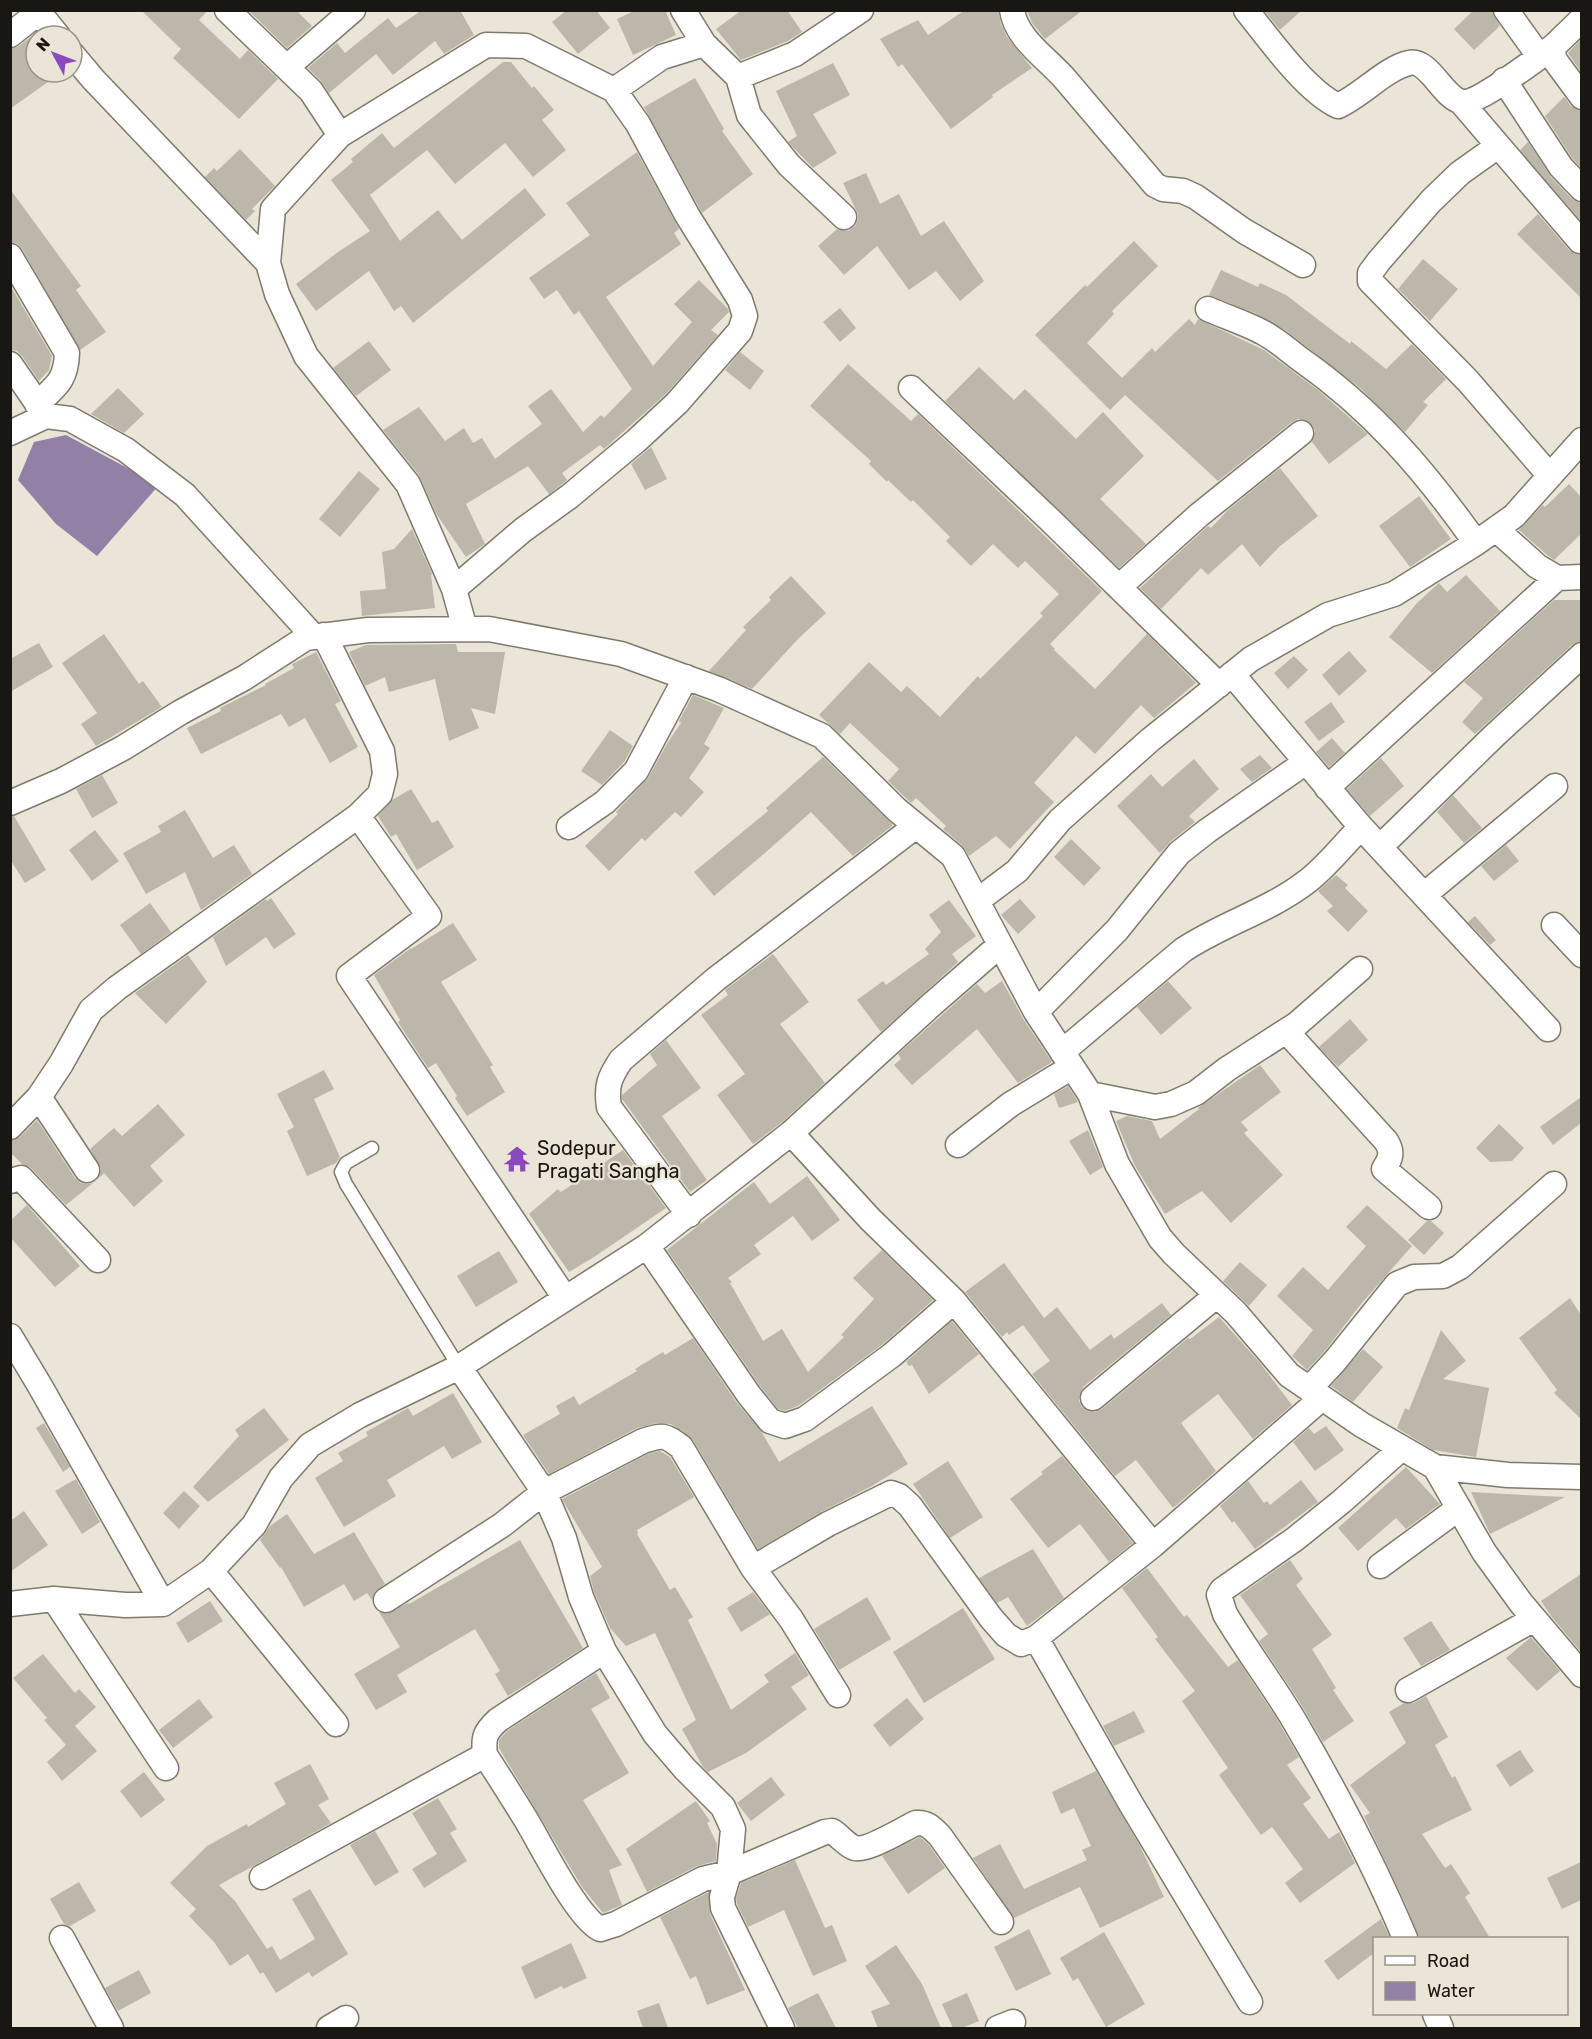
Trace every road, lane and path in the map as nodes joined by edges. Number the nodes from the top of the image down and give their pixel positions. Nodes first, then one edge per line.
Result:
1 (227, 10) edge
2 (353, 10) edge
3 (683, 10) edge
4 (861, 10) edge
5 (1012, 10) edge
6 (1246, 10) edge
7 (1506, 10) edge
8 (1577, 10) edge
9 (38, 12) edge
10 (1581, 17) edge
11 (48, 24) edge
12 (10, 35) edge
13 (704, 44) junction
14 (1546, 52) junction
15 (286, 67) junction
16 (84, 68) edge
17 (738, 77) junction
18 (1504, 80) junction
19 (614, 90) junction
20 (1581, 97) edge
21 (1461, 102) junction
22 (340, 135) junction
23 (1498, 146) junction
24 (1581, 189) edge
25 (844, 217) dead end
26 (1580, 241) dead end
27 (10, 256) edge
28 (268, 263) junction
29 (1304, 266) dead end
30 (1208, 309) dead end
31 (10, 364) edge
32 (911, 388) dead end
33 (41, 410) junction
34 (10, 433) edge
35 (1301, 433) dead end
36 (1581, 440) edge
37 (1550, 476) junction
38 (1496, 529) junction
39 (1476, 543) junction
40 (1581, 577) edge
41 (1557, 578) junction
42 (1119, 586) junction
43 (454, 589) junction
44 (465, 629) junction
45 (319, 636) junction
46 (1581, 655) edge
47 (686, 677) junction
48 (1225, 679) junction
49 (1306, 762) junction
50 (1555, 786) dead end
51 (1327, 788) junction
52 (10, 803) edge
53 (358, 816) junction
54 (916, 826) junction
55 (569, 827) dead end
56 (1361, 827) junction
57 (1380, 847) junction
58 (1424, 895) junction
59 (977, 901) junction
60 (1554, 925) dead end
61 (1000, 945) junction
62 (1581, 955) edge
63 (1360, 969) dead end
64 (1036, 1012) junction
65 (1548, 1029) dead end
66 (1287, 1032) junction
67 (1067, 1060) junction
68 (1090, 1094) junction
69 (39, 1097) junction
70 (10, 1127) edge
71 (791, 1133) junction
72 (958, 1145) dead end
73 (372, 1148) dead end
74 (87, 1170) dead end
75 (10, 1180) edge
76 (1554, 1184) dead end
77 (1429, 1207) dead end
78 (689, 1215) junction
79 (647, 1246) junction
80 (98, 1260) dead end
81 (1217, 1295) junction
82 (565, 1298) junction
83 (954, 1300) junction
84 (10, 1336) edge
85 (459, 1367) junction
86 (1316, 1394) junction
87 (1093, 1398) dead end
88 (1402, 1448) junction
89 (1435, 1467) junction
90 (1581, 1477) edge
91 (544, 1492) junction
92 (1459, 1508) junction
93 (1153, 1545) junction
94 (1380, 1566) dead end
95 (753, 1568) junction
96 (211, 1571) junction
97 (54, 1599) junction
98 (386, 1600) dead end
99 (10, 1604) edge
100 (163, 1604) junction
101 (1534, 1619) junction
102 (1036, 1638) junction
103 (604, 1651) junction
104 (1581, 1675) edge
105 (1408, 1690) dead end
106 (838, 1695) dead end
107 (336, 1724) dead end
108 (485, 1755) junction
109 (166, 1768) dead end
110 (729, 1873) junction
111 (262, 1877) dead end
112 (1001, 1922) dead end
113 (1405, 1937) edge
114 (62, 1938) dead end
115 (1250, 2002) dead end
116 (774, 2026) edge
117 (111, 2028) edge

1 - 15 street
2 - 15 street
3 - 13 street
4 - 17 street
5 - 29 street
6 - 21 street
7 - 14 street
8 - 10 street
9 - 11 street
9 - 12 street
10 - 14 street
13 - 17 street
13 - 19 street
14 - 18 street
14 - 20 street
15 - 22 street
16 - 28 street
17 - 25 street
18 - 21 street
18 - 24 street
19 - 22 street
19 - 43 street
21 - 23 street
22 - 28 street
23 - 26 street
23 - 37 street
27 - 33 street
28 - 43 street
30 - 39 street
31 - 33 street
32 - 42 street
33 - 34 street
33 - 45 street
35 - 42 street
36 - 37 street
37 - 38 street
38 - 39 street
38 - 41 street
39 - 48 street
40 - 41 street
41 - 51 street
42 - 48 street
43 - 44 street
44 - 45 street
44 - 47 street
45 - 52 street
45 - 53 street
46 - 57 street
47 - 54 street
47 - 55 street
48 - 49 street
48 - 59 street
49 - 51 street
49 - 64 street
50 - 58 street
51 - 56 street
53 - 69 street
53 - 82 street
54 - 59 street
54 - 78 street
56 - 57 street
56 - 67 street
57 - 58 street
58 - 65 street
59 - 61 street
60 - 62 street
61 - 64 street
61 - 71 street
63 - 66 street
64 - 67 street
66 - 68 street
66 - 77 street
67 - 68 street
67 - 72 street
68 - 81 street
69 - 70 street
69 - 74 street
71 - 78 street
71 - 83 street
73 - 85 lane
75 - 80 street
76 - 86 street
78 - 79 street
79 - 82 street
79 - 83 street
81 - 86 street
81 - 87 street
82 - 85 street
83 - 93 street
84 - 100 street
85 - 91 street
85 - 96 street
86 - 88 street
86 - 93 street
88 - 89 street
88 - 113 street
89 - 90 street
89 - 92 street
91 - 95 street
91 - 98 street
91 - 103 street
92 - 94 street
92 - 101 street
93 - 102 street
95 - 102 street
95 - 106 street
96 - 100 street
96 - 107 street
97 - 99 street
97 - 100 street
97 - 109 street
101 - 104 street
101 - 105 street
102 - 115 street
103 - 108 street
103 - 110 street
108 - 110 street
108 - 111 street
110 - 112 street
110 - 116 street
114 - 117 street

